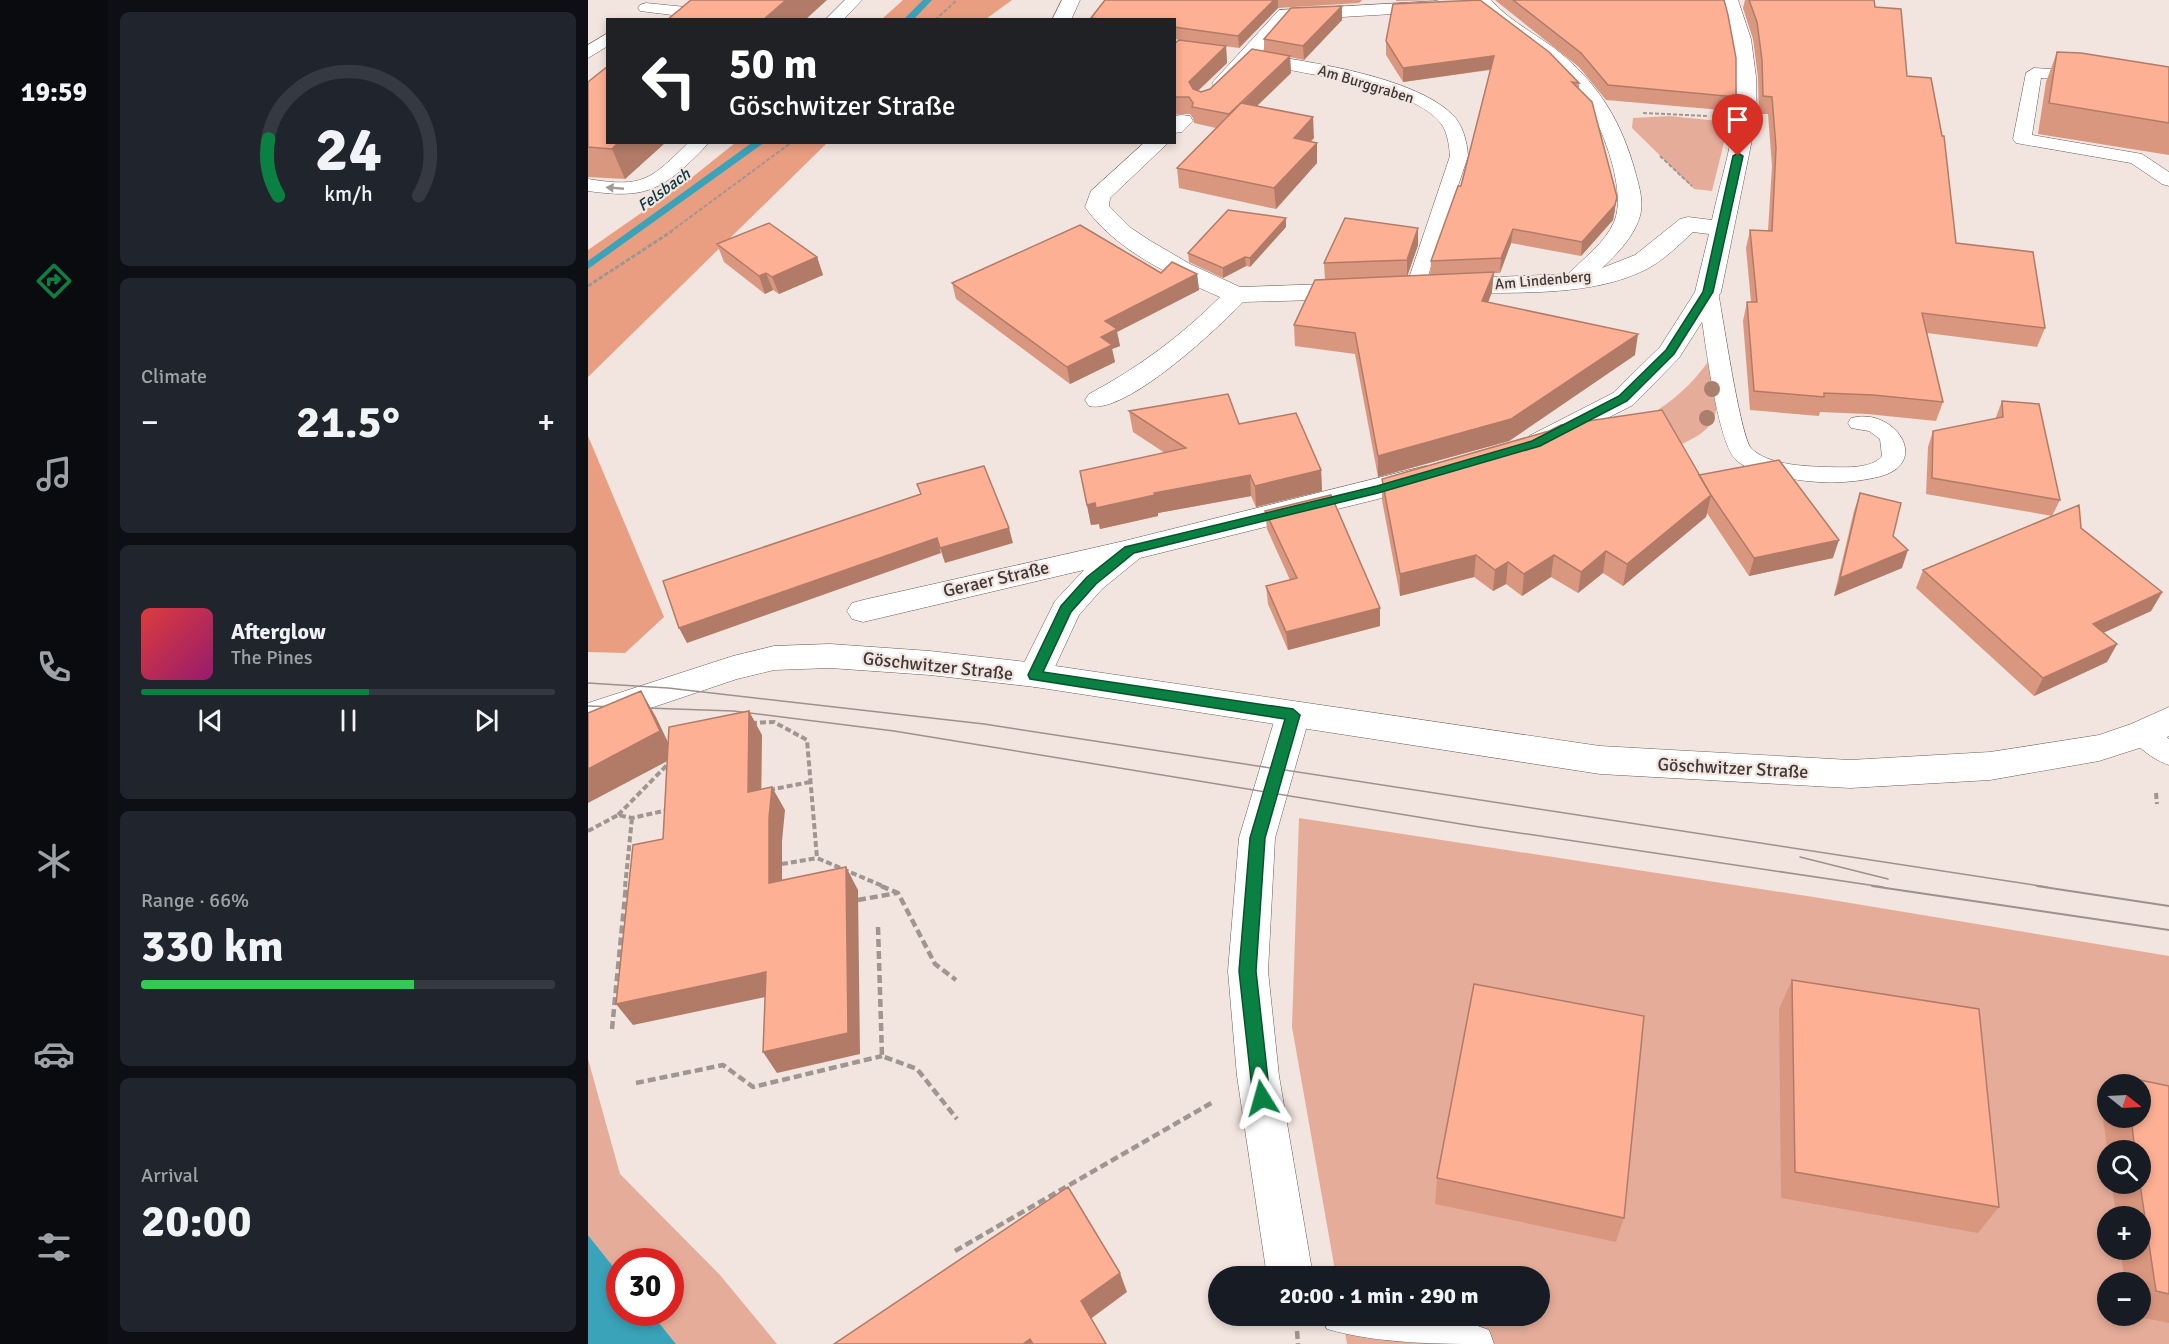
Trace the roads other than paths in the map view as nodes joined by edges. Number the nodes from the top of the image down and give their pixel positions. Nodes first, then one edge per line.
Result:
1 (854, 0) edge
2 (1071, 0) edge
3 (1729, 0) edge
4 (1483, 2) edge
5 (651, 4) edge
6 (634, 18) edge
7 (750, 18) edge
8 (835, 18) edge
9 (1062, 18) edge
10 (606, 40) edge
11 (588, 53) edge
12 (1225, 53) edge
13 (1245, 57) junction
14 (2102, 77) edge
15 (1212, 92) edge
16 (698, 144) edge
17 (1156, 144) edge
18 (2169, 180) edge
19 (588, 185) edge
20 (1722, 229) junction
21 (1577, 279) junction
22 (1398, 289) junction
23 (1708, 292) junction
24 (1236, 295) junction
25 (1099, 400) dead end
26 (1859, 423) dead end
27 (1514, 450) edge
28 (1446, 469) edge
29 (1130, 550) junction
30 (863, 611) dead end
31 (1035, 675) junction
32 (1293, 715) junction
33 (588, 716) edge
34 (2160, 736) edge
35 (1288, 1266) edge
36 (1388, 1326) edge
37 (1475, 1344) edge

1 - 8 lane
2 - 9 street
3 - 20 street
4 - 13 street
4 - 21 street
5 - 6 lane
5 - 7 lane
10 - 11 lane
12 - 13 street
13 - 15 street
13 - 22 lane, Am Burggraben
14 - 18 lane
16 -> 19 lane
17 - 24 street
20 - 21 street, Am Lindenberg
20 - 23 street
21 - 22 street, Am Lindenberg
22 - 24 street, Am Lindenberg
23 - 26 lane
23 - 27 street
24 - 25 street
28 - 29 street, Geraer Straße
29 - 30 street, Geraer Straße
29 - 31 street, Geraer Straße
31 - 32 street, Göschwitzer Straße
31 - 33 street, Göschwitzer Straße
32 - 34 street, Göschwitzer Straße
32 - 35 street
36 - 37 lane

